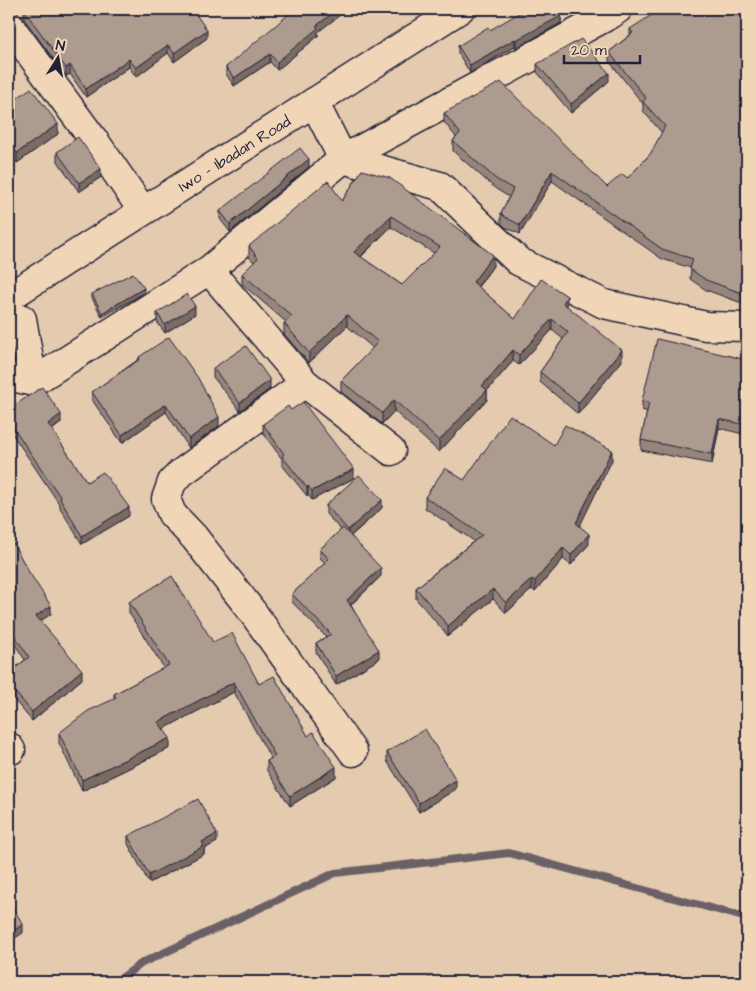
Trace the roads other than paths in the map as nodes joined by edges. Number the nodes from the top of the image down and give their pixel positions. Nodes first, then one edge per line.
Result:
1 (460, 9) edge
2 (618, 9) edge
3 (9, 25) edge
4 (314, 102) junction
5 (343, 159) junction
6 (143, 211) junction
7 (209, 270) junction
8 (9, 297) edge
9 (9, 326) edge
10 (747, 327) edge
11 (21, 379) edge
12 (305, 383) junction
13 (391, 451) dead end
14 (354, 752) dead end

1 - 4 street, Iwo - Ibadan Road
2 - 5 street
3 - 6 street
4 - 5 street
4 - 6 street, Iwo - Ibadan Road
5 - 7 street
5 - 10 street
6 - 8 street, Iwo - Ibadan Road
7 - 11 street
7 - 12 street
9 - 11 street
12 - 13 street
12 - 14 street

